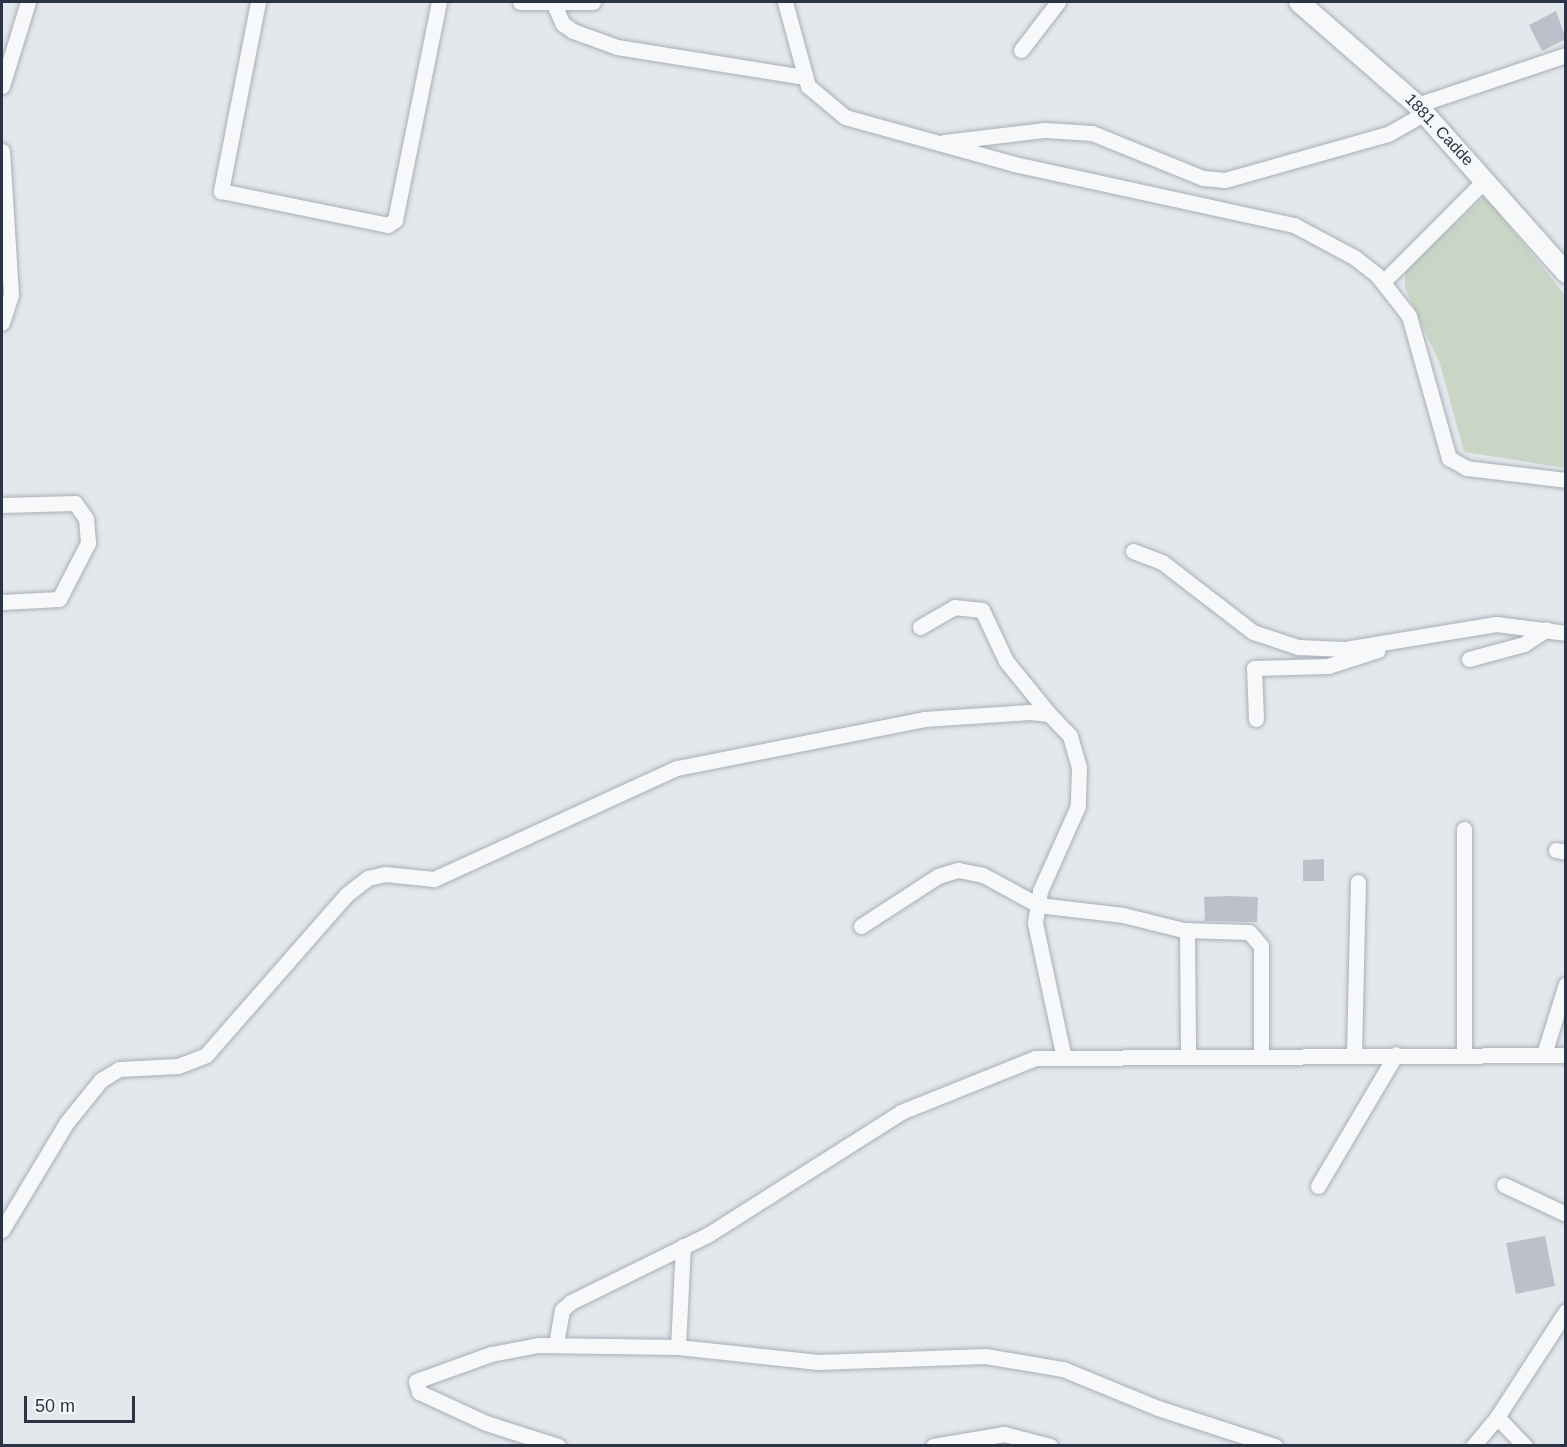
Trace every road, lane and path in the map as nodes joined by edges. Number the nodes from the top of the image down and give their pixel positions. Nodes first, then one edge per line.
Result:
1 (28, 2) edge
2 (258, 2) edge
3 (440, 2) edge
4 (520, 2) edge
5 (553, 2) edge
6 (593, 2) edge
7 (785, 2) edge
8 (1058, 2) edge
9 (1299, 2) edge
10 (1021, 50) dead end
11 (1566, 55) edge
12 (804, 78) junction
13 (2, 86) edge
14 (1421, 109) junction
15 (942, 143) junction
16 (2, 151) edge
17 (1215, 180) junction
18 (1485, 180) junction
19 (1212, 205) junction
20 (1566, 273) edge
21 (1383, 282) junction
22 (2, 321) edge
23 (1566, 480) edge
24 (2, 505) edge
25 (1133, 551) dead end
26 (2, 602) edge
27 (920, 627) dead end
28 (1547, 629) junction
29 (1566, 633) edge
30 (1385, 644) junction
31 (1469, 659) dead end
32 (1049, 714) junction
33 (1256, 719) dead end
34 (1464, 828) dead end
35 (1358, 882) dead end
36 (1038, 905) junction
37 (861, 926) dead end
38 (1186, 930) junction
39 (1566, 984) edge
40 (1063, 1054) junction
41 (1354, 1054) junction
42 (1396, 1054) junction
43 (1464, 1054) junction
44 (1544, 1054) junction
45 (1188, 1055) junction
46 (1261, 1055) junction
47 (1566, 1055) edge
48 (1504, 1185) dead end
49 (1318, 1186) dead end
50 (1566, 1214) edge
51 (2, 1230) edge
52 (683, 1246) junction
53 (1566, 1311) edge
54 (556, 1344) junction
55 (678, 1347) junction
56 (1497, 1418) junction
57 (558, 1446) edge
58 (933, 1446) edge
59 (1050, 1446) edge
60 (1275, 1446) edge
61 (1473, 1446) edge
62 (1526, 1446) edge

1 - 13 street
2 - 3 street
4 - 5 street
5 - 6 street
5 - 12 street
7 - 12 street
8 - 10 street
9 - 14 street, 1881. Cadde
11 - 14 street
12 - 15 street
14 - 17 street
14 - 18 street, 1881. Cadde
15 - 17 street
15 - 19 street
16 - 22 street
17 - 19 street
18 - 20 street, 1881. Cadde
18 - 21 street
19 - 21 street
21 - 23 street
24 - 26 street
25 - 30 street
27 - 32 street
28 - 29 street
28 - 30 street
28 - 31 street
30 - 33 street
32 - 36 street
32 - 51 street
34 - 43 street
35 - 41 street
36 - 37 street
36 - 38 street
36 - 40 street
38 - 45 street
38 - 46 street
39 - 44 street
40 - 45 street
40 - 52 street
41 - 42 street
41 - 46 street
42 - 43 street
42 - 49 street
43 - 44 street
44 - 47 street
45 - 46 street
48 - 50 street
52 - 54 street
52 - 55 street
53 - 56 street
54 - 55 street
54 - 57 street
55 - 60 street
56 - 61 street
56 - 62 street
58 - 59 street

